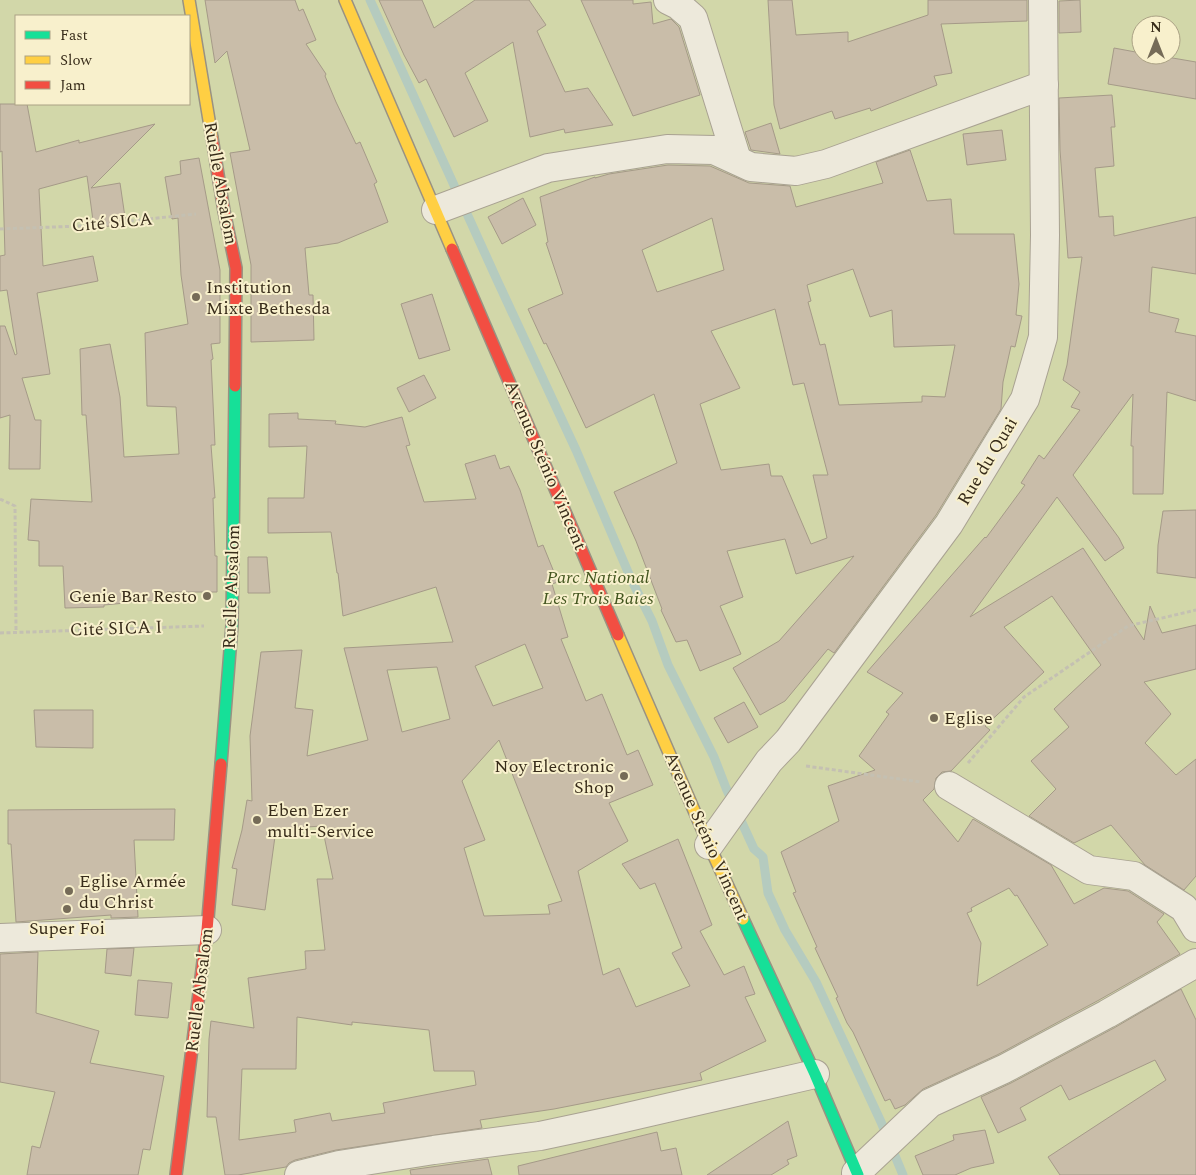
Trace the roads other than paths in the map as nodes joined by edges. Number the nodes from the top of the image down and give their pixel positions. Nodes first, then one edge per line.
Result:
1 (189, 0) edge
2 (345, 0) edge
3 (668, 0) edge
4 (1043, 0) edge
5 (1044, 84) junction
6 (737, 160) junction
7 (436, 210) junction
8 (949, 786) road end
9 (709, 846) junction
10 (1196, 928) edge
11 (207, 930) junction
12 (0, 938) edge
13 (1196, 963) edge
14 (815, 1074) junction
15 (857, 1174) edge
16 (176, 1175) edge
17 (299, 1175) edge

1 - 11 main road, Ruelle Absalom
2 - 7 main road, Avenue Sténio Vincent
3 - 6 street
4 - 5 street, Rue du Quai
5 - 6 street
5 - 9 street, Rue du Quai
6 - 7 street
7 - 9 main road, Avenue Sténio Vincent
8 - 10 street
9 - 14 main road, Avenue Sténio Vincent
11 - 12 street
11 - 16 main road, Ruelle Absalom
13 - 15 street
14 - 15 main road, Avenue Sténio Vincent
14 - 17 street

